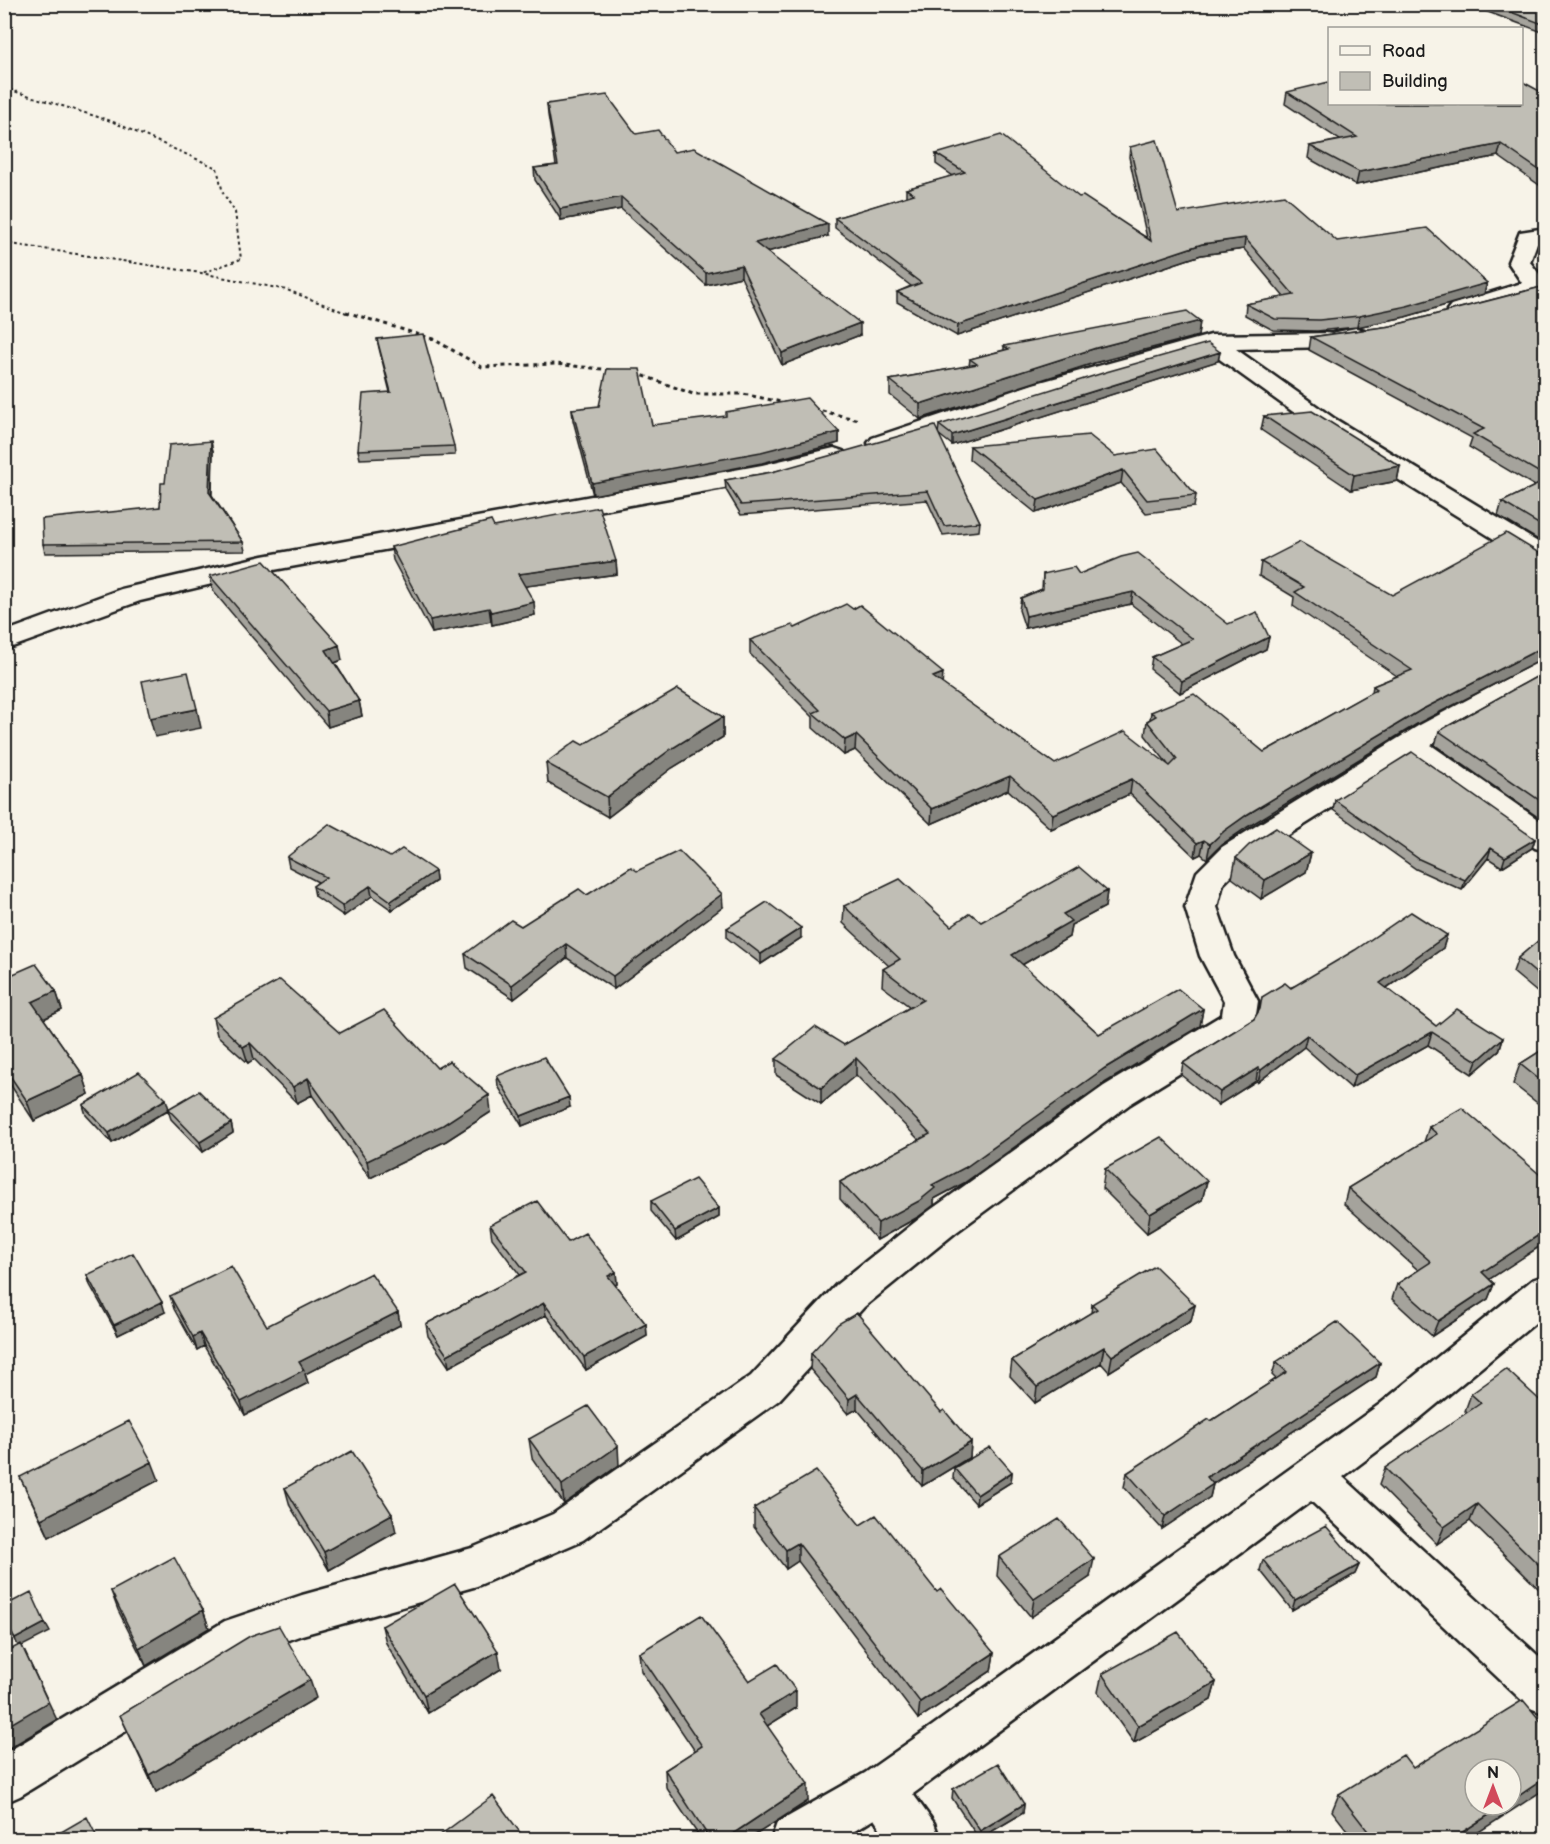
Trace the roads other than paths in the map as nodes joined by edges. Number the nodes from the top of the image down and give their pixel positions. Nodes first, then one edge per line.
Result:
1 (1545, 235) edge
2 (1435, 317) edge
3 (1381, 331) edge
4 (1211, 342) junction
5 (1545, 559) edge
6 (4, 642) edge
7 (1545, 669) edge
8 (1410, 745) junction
9 (1545, 841) edge
10 (1545, 1291) edge
11 (1311, 1475) junction
12 (1545, 1694) edge
13 (4, 1780) edge
14 (881, 1789) junction
15 (794, 1839) edge
16 (917, 1839) edge

1 - 2 street
3 - 4 street
4 - 5 street
4 - 6 street
7 - 8 street
8 - 9 street
8 - 13 street
10 - 11 street
11 - 12 street
11 - 14 street
14 - 15 street
14 - 16 street

